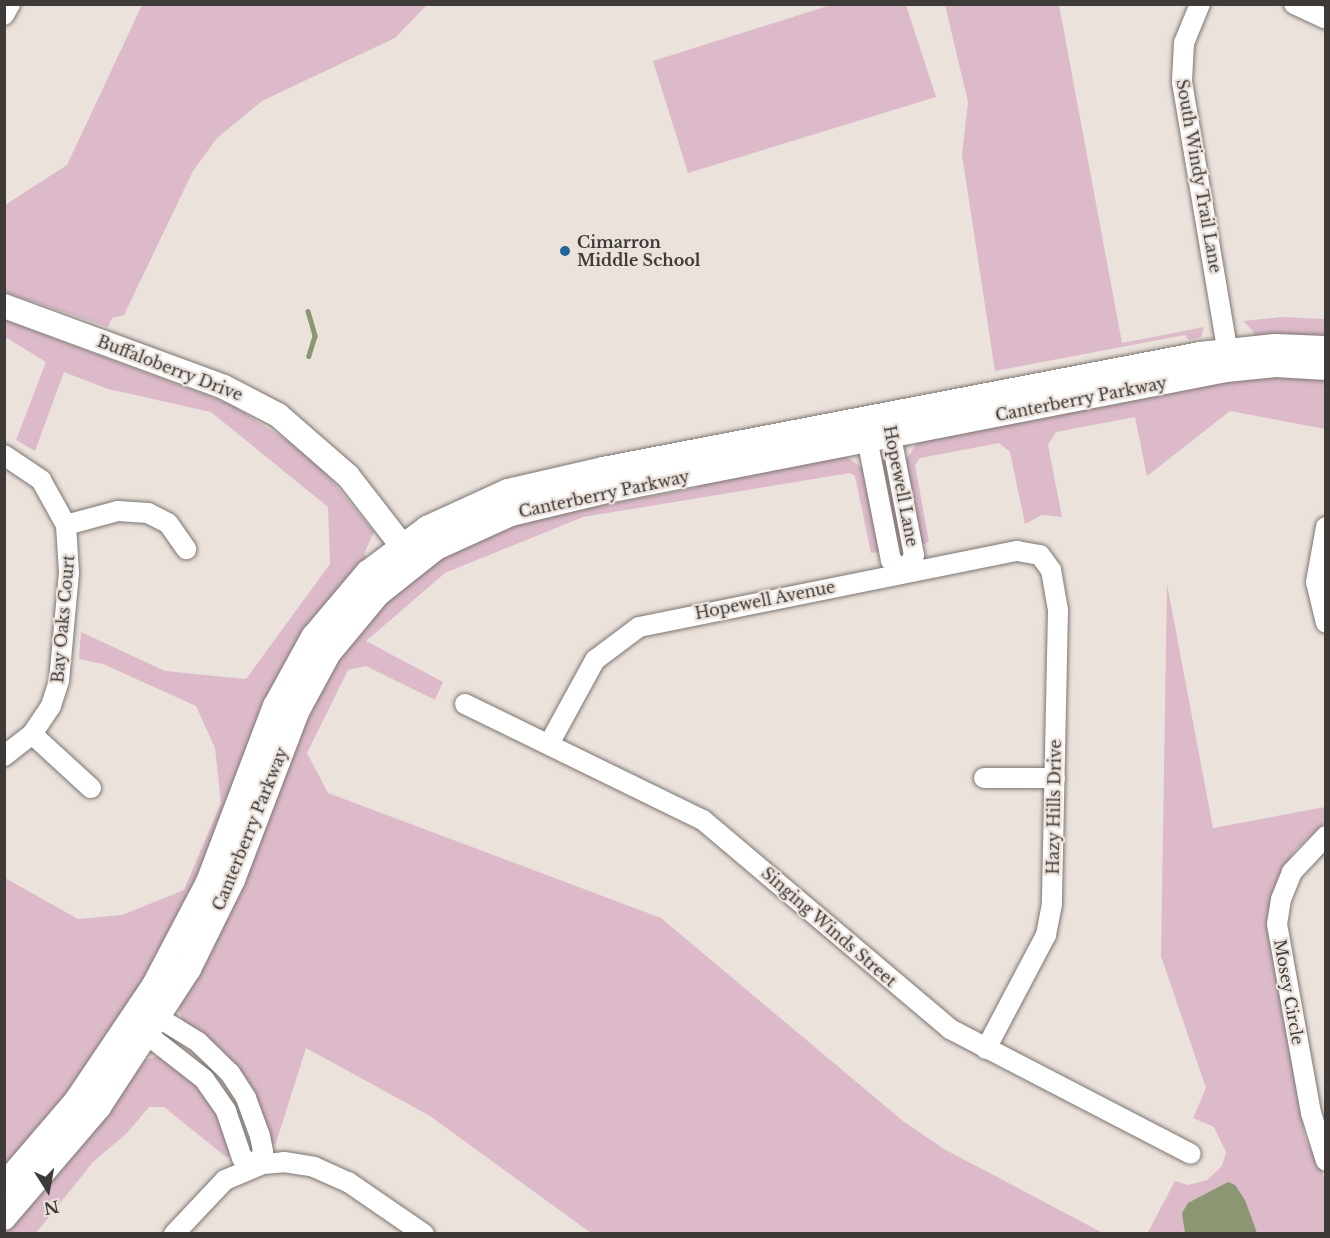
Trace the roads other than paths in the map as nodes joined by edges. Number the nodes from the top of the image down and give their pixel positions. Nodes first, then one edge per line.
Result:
1 (10, 4) edge
2 (1200, 4) edge
3 (1294, 4) edge
4 (4, 15) edge
5 (1326, 19) edge
6 (4, 306) edge
7 (1326, 348) edge
8 (1227, 349) junction
9 (1326, 368) edge
10 (877, 428) junction
11 (4, 454) edge
12 (66, 525) junction
13 (1326, 527) edge
14 (1044, 548) joint
15 (186, 549) dead end
16 (408, 554) junction
17 (905, 573) junction
18 (1326, 623) edge
19 (465, 704) dead end
20 (32, 734) junction
21 (549, 744) junction
22 (4, 756) edge
23 (984, 778) dead end
24 (1054, 778) junction
25 (91, 788) dead end
26 (1326, 836) edge
27 (149, 1022) junction
28 (986, 1049) junction
29 (1191, 1154) dead end
30 (1326, 1161) edge
31 (256, 1166) junction
32 (4, 1185) edge
33 (4, 1218) edge
34 (174, 1233) edge
35 (424, 1233) edge

1 - 4 street
2 - 8 street, South Windy Trail Lane
3 - 5 street
6 - 16 street, Buffaloberry Drive
7 - 8 street, Canterberry Parkway
8 - 10 street, Canterberry Parkway
9 - 10 street, Canterberry Parkway
10 - 16 street, Canterberry Parkway
10 - 17 street, Hopewell Lane
11 - 12 street
12 - 15 street
12 - 20 street, Bay Oaks Court
13 - 18 street
14 - 17 street, Hopewell Avenue
14 - 24 street, Hazy Hills Drive
16 - 27 street, Canterberry Parkway
17 - 21 street, Hopewell Avenue
19 - 21 street, Singing Winds Street
20 - 22 street, Bay Oaks Court
20 - 25 street
21 - 28 street, Singing Winds Street
23 - 24 street
24 - 28 street, Hazy Hills Drive
26 - 30 street, Mosey Circle
27 - 31 street
27 - 32 street, Canterberry Parkway
27 - 33 street, Canterberry Parkway
28 - 29 street, Singing Winds Street
31 - 34 street
31 - 35 street

